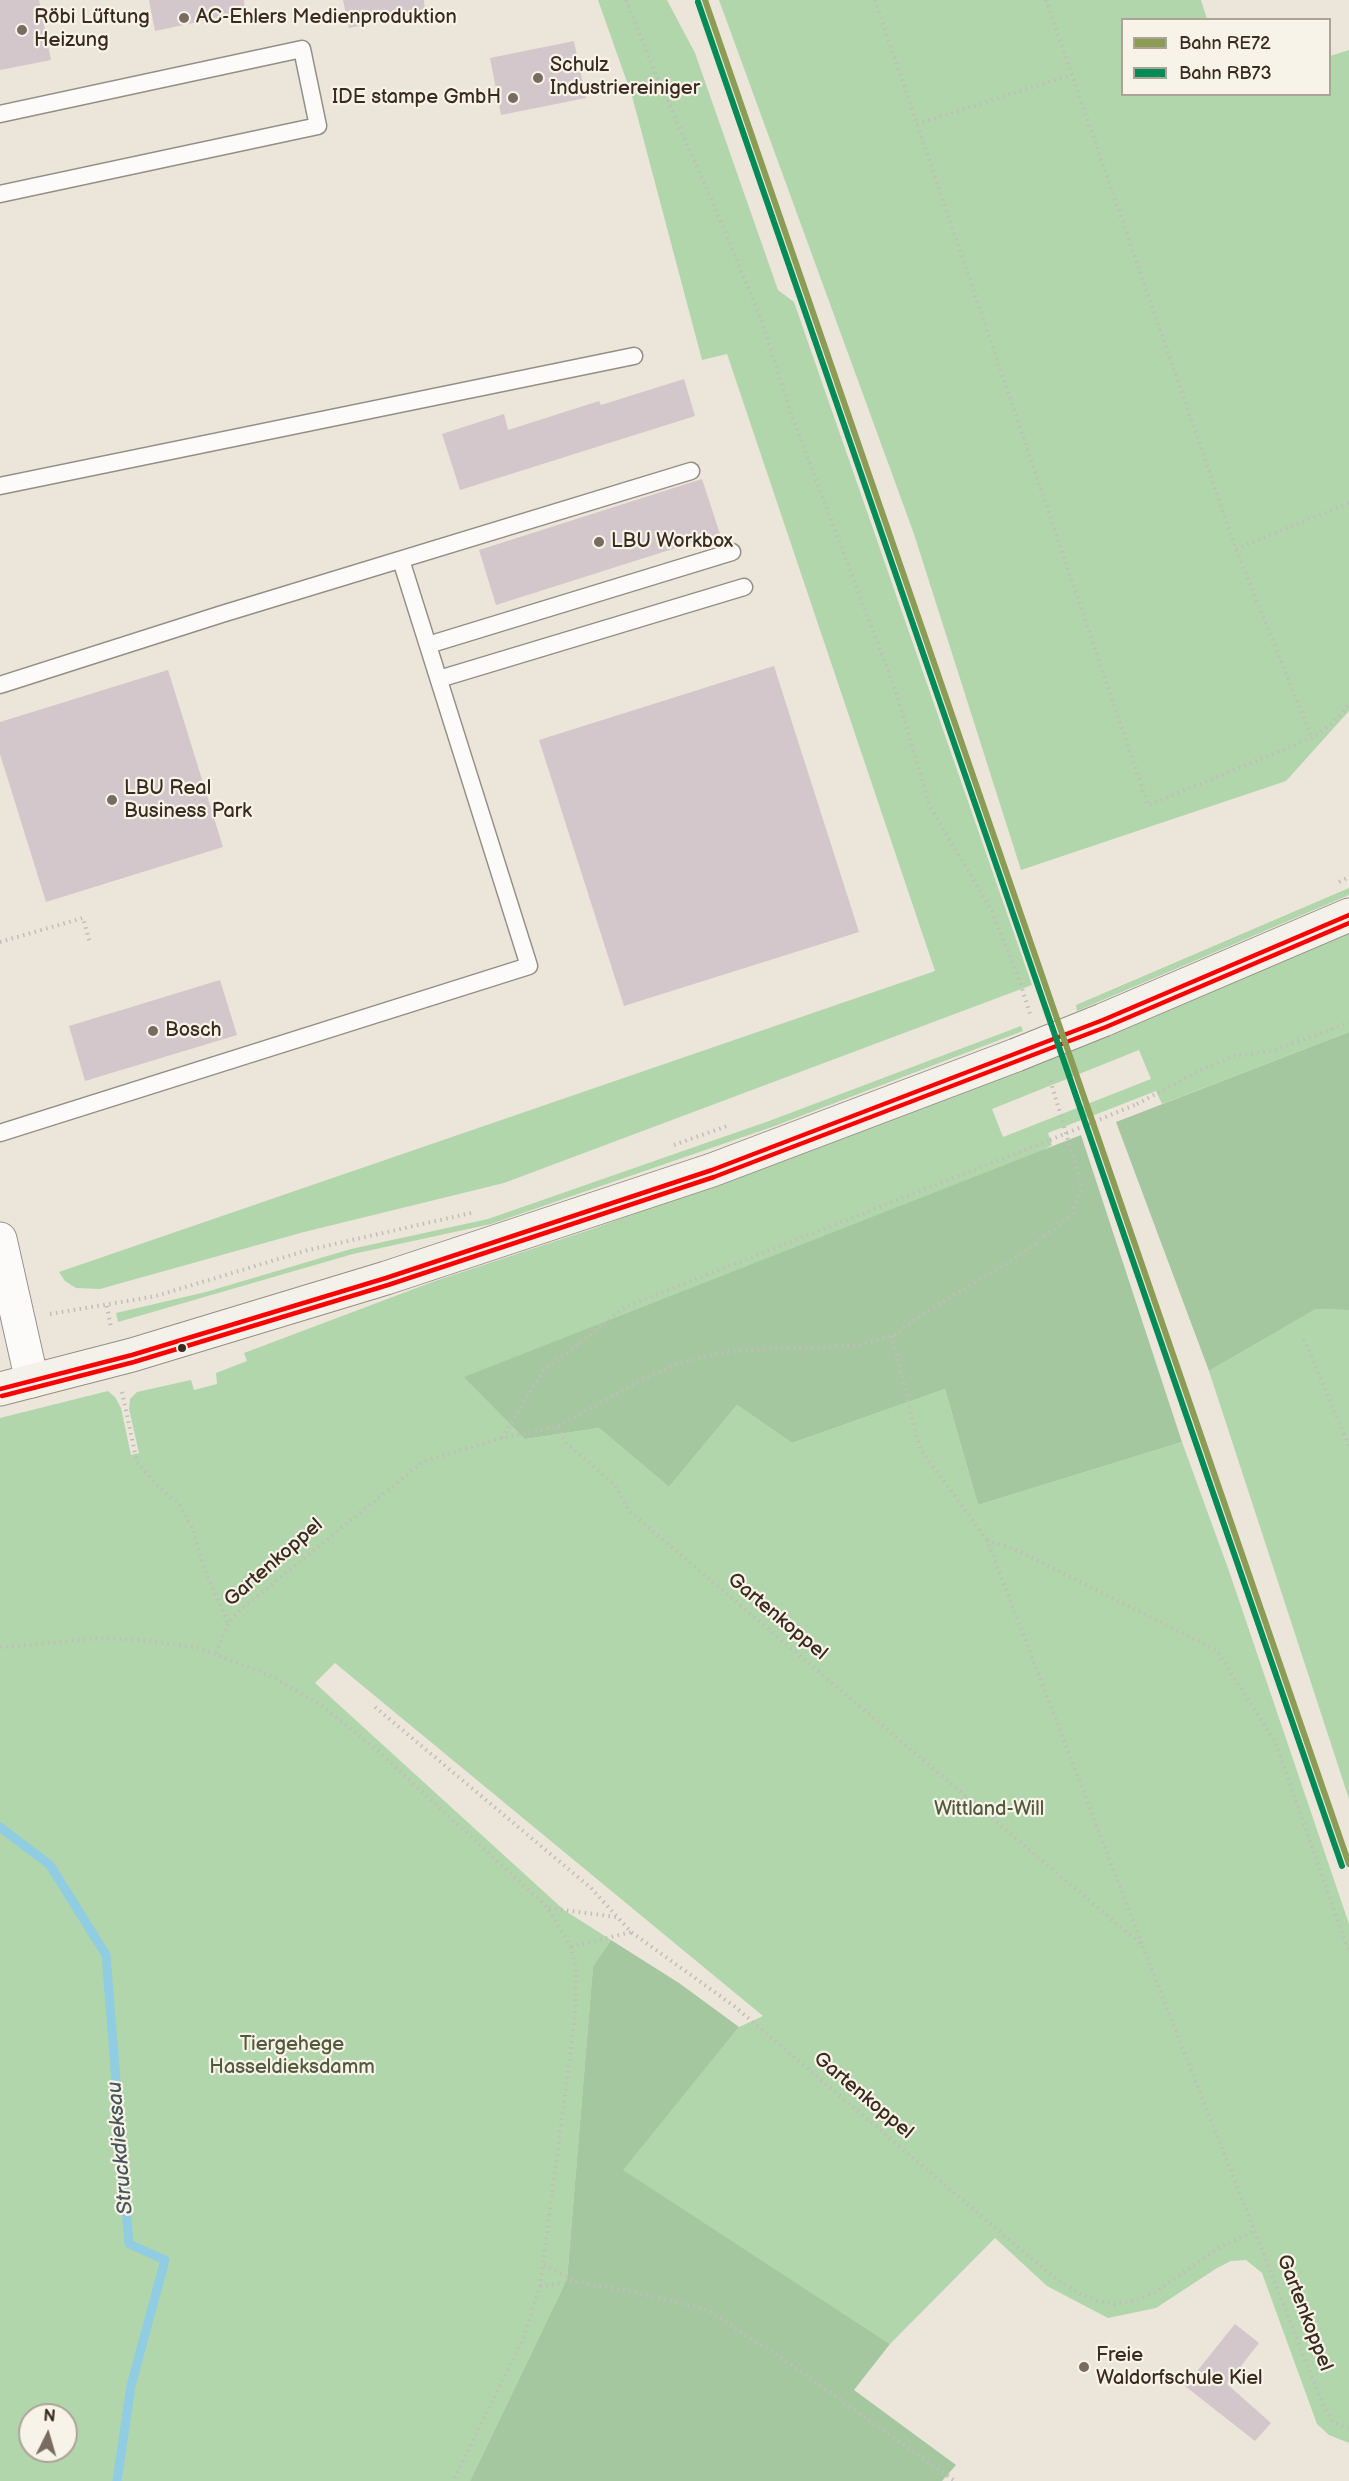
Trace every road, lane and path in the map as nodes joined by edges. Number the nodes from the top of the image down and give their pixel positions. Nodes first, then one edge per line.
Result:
1 (626, 0) edge
2 (875, 0) edge
3 (1046, 0) edge
4 (1071, 75) junction
5 (0, 114) edge
6 (917, 123) junction
7 (0, 194) edge
8 (634, 356) dead end
9 (691, 471) dead end
10 (0, 486) edge
11 (1349, 503) edge
12 (1236, 549) junction
13 (732, 552) dead end
14 (401, 560) junction
15 (744, 587) dead end
16 (428, 645) junction
17 (439, 679) junction
18 (0, 685) edge
19 (1349, 704) edge
20 (1312, 738) junction
21 (1349, 915) edge
22 (0, 942) edge
23 (90, 943) dead end
24 (1030, 1016) dead end
25 (1349, 1023) edge
26 (1048, 1072) dead end
27 (731, 1125) dead end
28 (0, 1133) edge
29 (665, 1148) dead end
30 (475, 1212) dead end
31 (0, 1239) edge
32 (18, 1323) junction
33 (892, 1336) junction
34 (1304, 1338) dead end
35 (32, 1381) junction
36 (0, 1389) edge
37 (557, 1427) junction
38 (502, 1438) junction
39 (1349, 1446) edge
40 (137, 1462) dead end
41 (987, 1540) junction
42 (228, 1623) junction
43 (0, 1647) edge
44 (216, 1653) junction
45 (375, 1707) dead end
46 (548, 1908) junction
47 (618, 1917) junction
48 (631, 1932) junction
49 (1142, 1945) junction
50 (572, 1947) junction
51 (1349, 1953) edge
52 (1256, 2230) junction
53 (544, 2265) junction
54 (577, 2282) junction
55 (540, 2286) junction
56 (1349, 2429) edge
57 (453, 2481) edge
58 (955, 2481) edge

1 - 24 path
2 - 6 path
3 - 4 path
4 - 6 path
4 - 12 path
5 - 7 lane
6 - 20 path
8 - 10 lane
9 - 14 lane
11 - 12 path
12 - 20 path
13 - 16 lane
14 - 16 lane
14 - 18 lane
15 - 17 lane
16 - 17 lane
17 - 28 lane
19 - 20 path
21 - 35 main road, bridge
22 - 23 path
25 - 38 path, bridge
26 - 33 path
27 - 29 path
30 - 32 path
31 - 32 street
32 - 35 street
33 - 37 path
33 - 41 path
34 - 39 path
35 - 36 main road
37 - 38 path, Gartenkoppel
37 - 49 path, Gartenkoppel
38 - 42 path, Gartenkoppel
40 - 42 path
41 - 49 path
41 - 51 path
42 - 44 path, Gartenkoppel
43 - 44 path
44 - 46 path
45 - 47 path, Gartenkoppel
46 - 47 path
46 - 50 path
47 - 48 path, Gartenkoppel
48 - 50 path
48 - 52 path, Gartenkoppel
49 - 52 path, Gartenkoppel
50 - 53 path
52 - 56 path, Gartenkoppel
53 - 54 path
53 - 55 path
54 - 55 path
54 - 58 path
55 - 57 path

